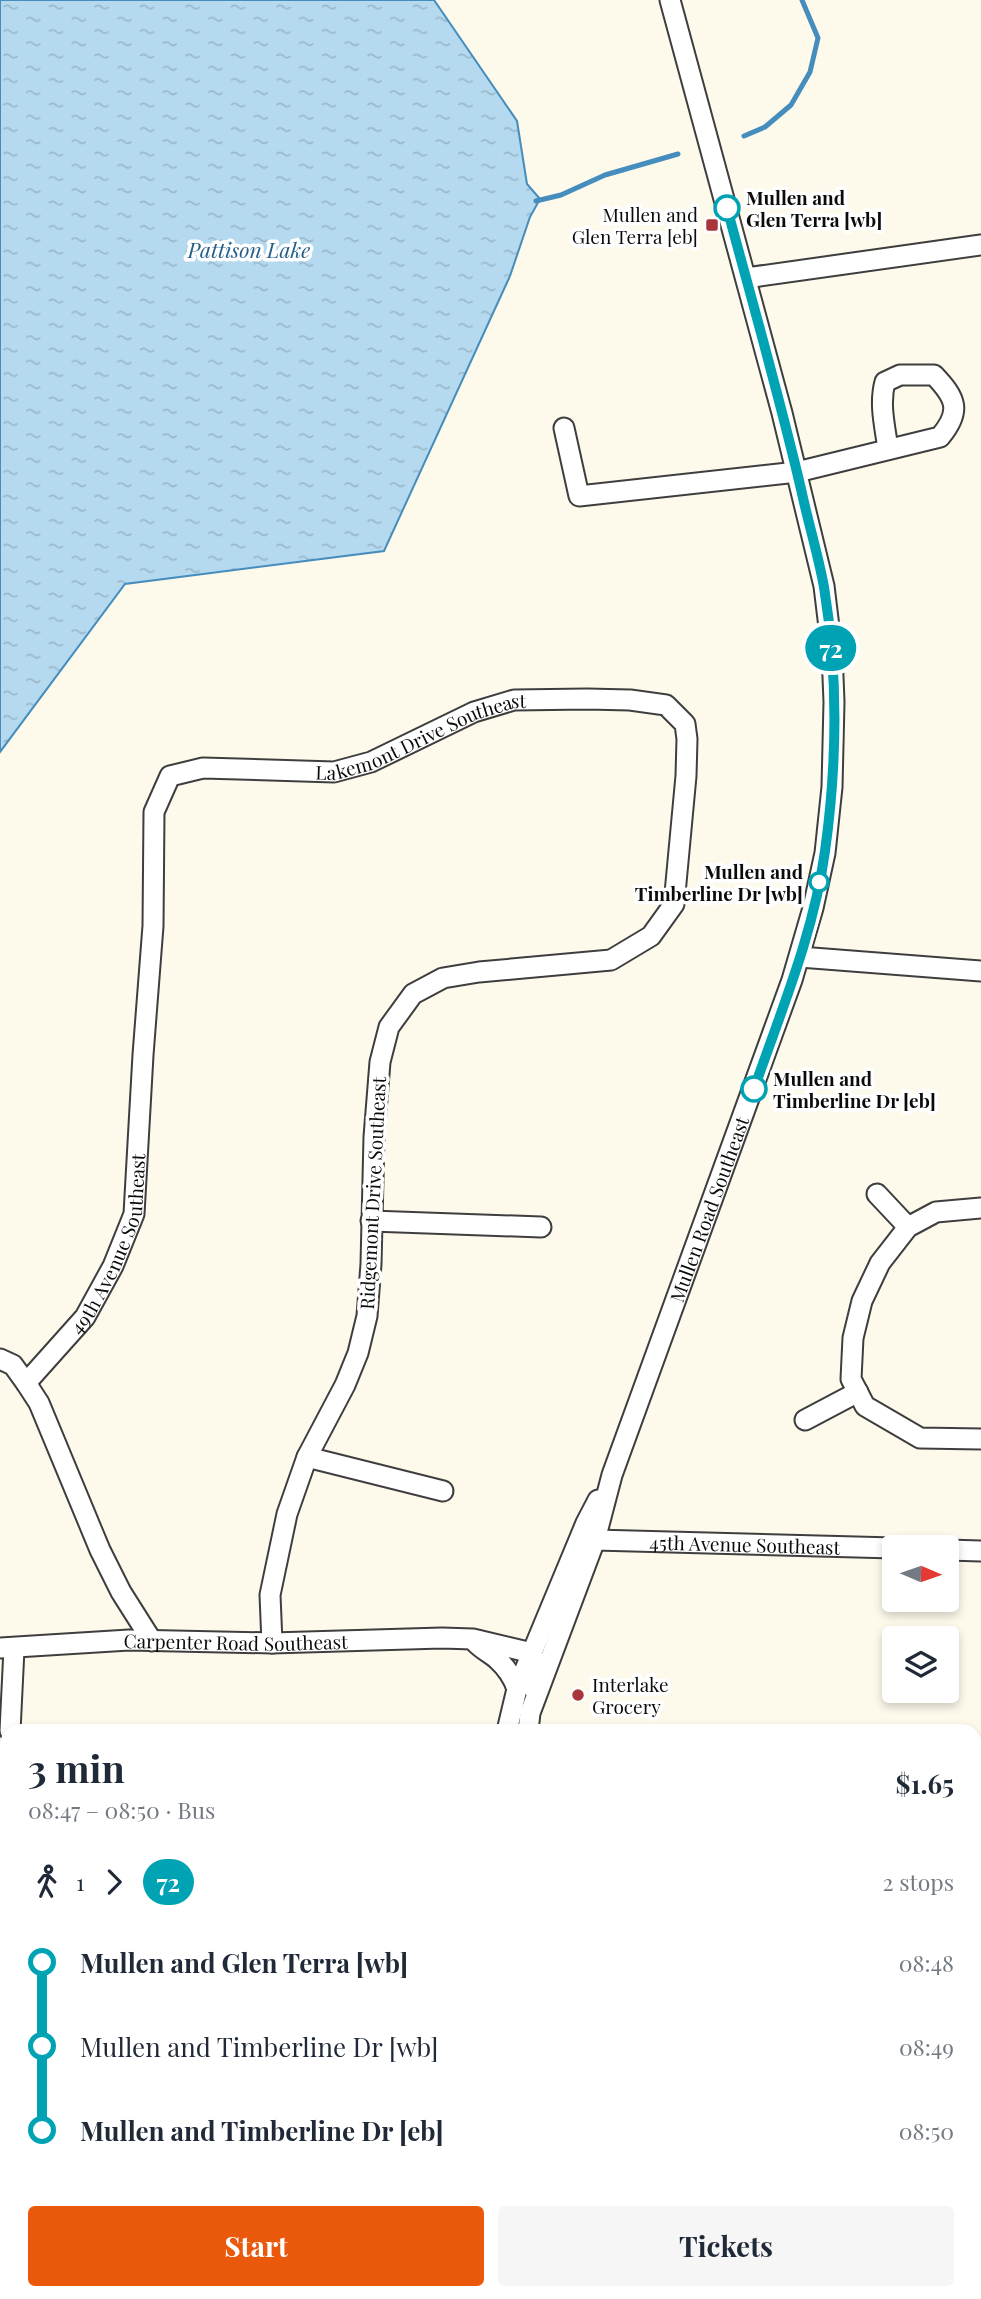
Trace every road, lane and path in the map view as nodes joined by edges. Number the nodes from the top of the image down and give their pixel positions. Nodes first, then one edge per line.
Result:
1 (670, 0) edge
2 (981, 246) edge
3 (746, 278) junction
4 (564, 428) dead end
5 (888, 449) junction
6 (797, 472) junction
7 (685, 724) joint
8 (161, 796) joint
9 (800, 957) junction
10 (981, 971) edge
11 (877, 1194) dead end
12 (981, 1208) edge
13 (371, 1221) junction
14 (541, 1227) dead end
15 (908, 1227) junction
16 (0, 1359) edge
17 (26, 1383) junction
18 (858, 1392) junction
19 (805, 1420) dead end
20 (981, 1439) edge
21 (307, 1457) junction
22 (612, 1475) junction
23 (443, 1491) dead end
24 (595, 1540) junction
25 (882, 1548) edge
26 (959, 1550) edge
27 (981, 1551) edge
28 (473, 1639) junction
29 (152, 1641) junction
30 (272, 1643) junction
31 (7, 1648) edge
32 (532, 1653) junction
33 (517, 1689) junction
34 (529, 1722) edge
35 (10, 1724) edge
36 (509, 1724) edge

1 - 3 street, Mullen Road Southeast
2 - 3 street
3 - 6 street, Mullen Road Southeast
4 - 6 street
5 - 5 street
5 - 6 street
6 - 9 street, Mullen Road Southeast
7 - 8 street, Lakemont Drive Southeast
7 - 13 street, Ridgemont Drive Southeast
8 - 17 street, 49th Avenue Southeast
9 - 10 street
9 - 22 street, Mullen Road Southeast
11 - 15 street
12 - 15 street
13 - 14 street
13 - 21 street, Ridgemont Drive Southeast
15 - 18 street
16 - 17 street
17 - 29 street
18 - 19 street
18 - 20 street
21 - 23 street
21 - 30 street, Ridgemont Drive Southeast
22 - 24 street, Mullen Road Southeast
22 - 32 street, Mullen Road Southeast
24 - 25 street, 45th Avenue Southeast
24 - 34 street, Mullen Road Southeast
26 - 27 street
28 - 30 street, Carpenter Road Southeast
28 - 32 street, Carpenter Road Southeast
28 - 33 street
29 - 30 street, Carpenter Road Southeast
29 - 31 street, Carpenter Road Southeast
31 - 35 street
32 - 33 street, Mullen Road Southeast
32 - 34 street
33 - 36 street, Mullen Road Southeast

